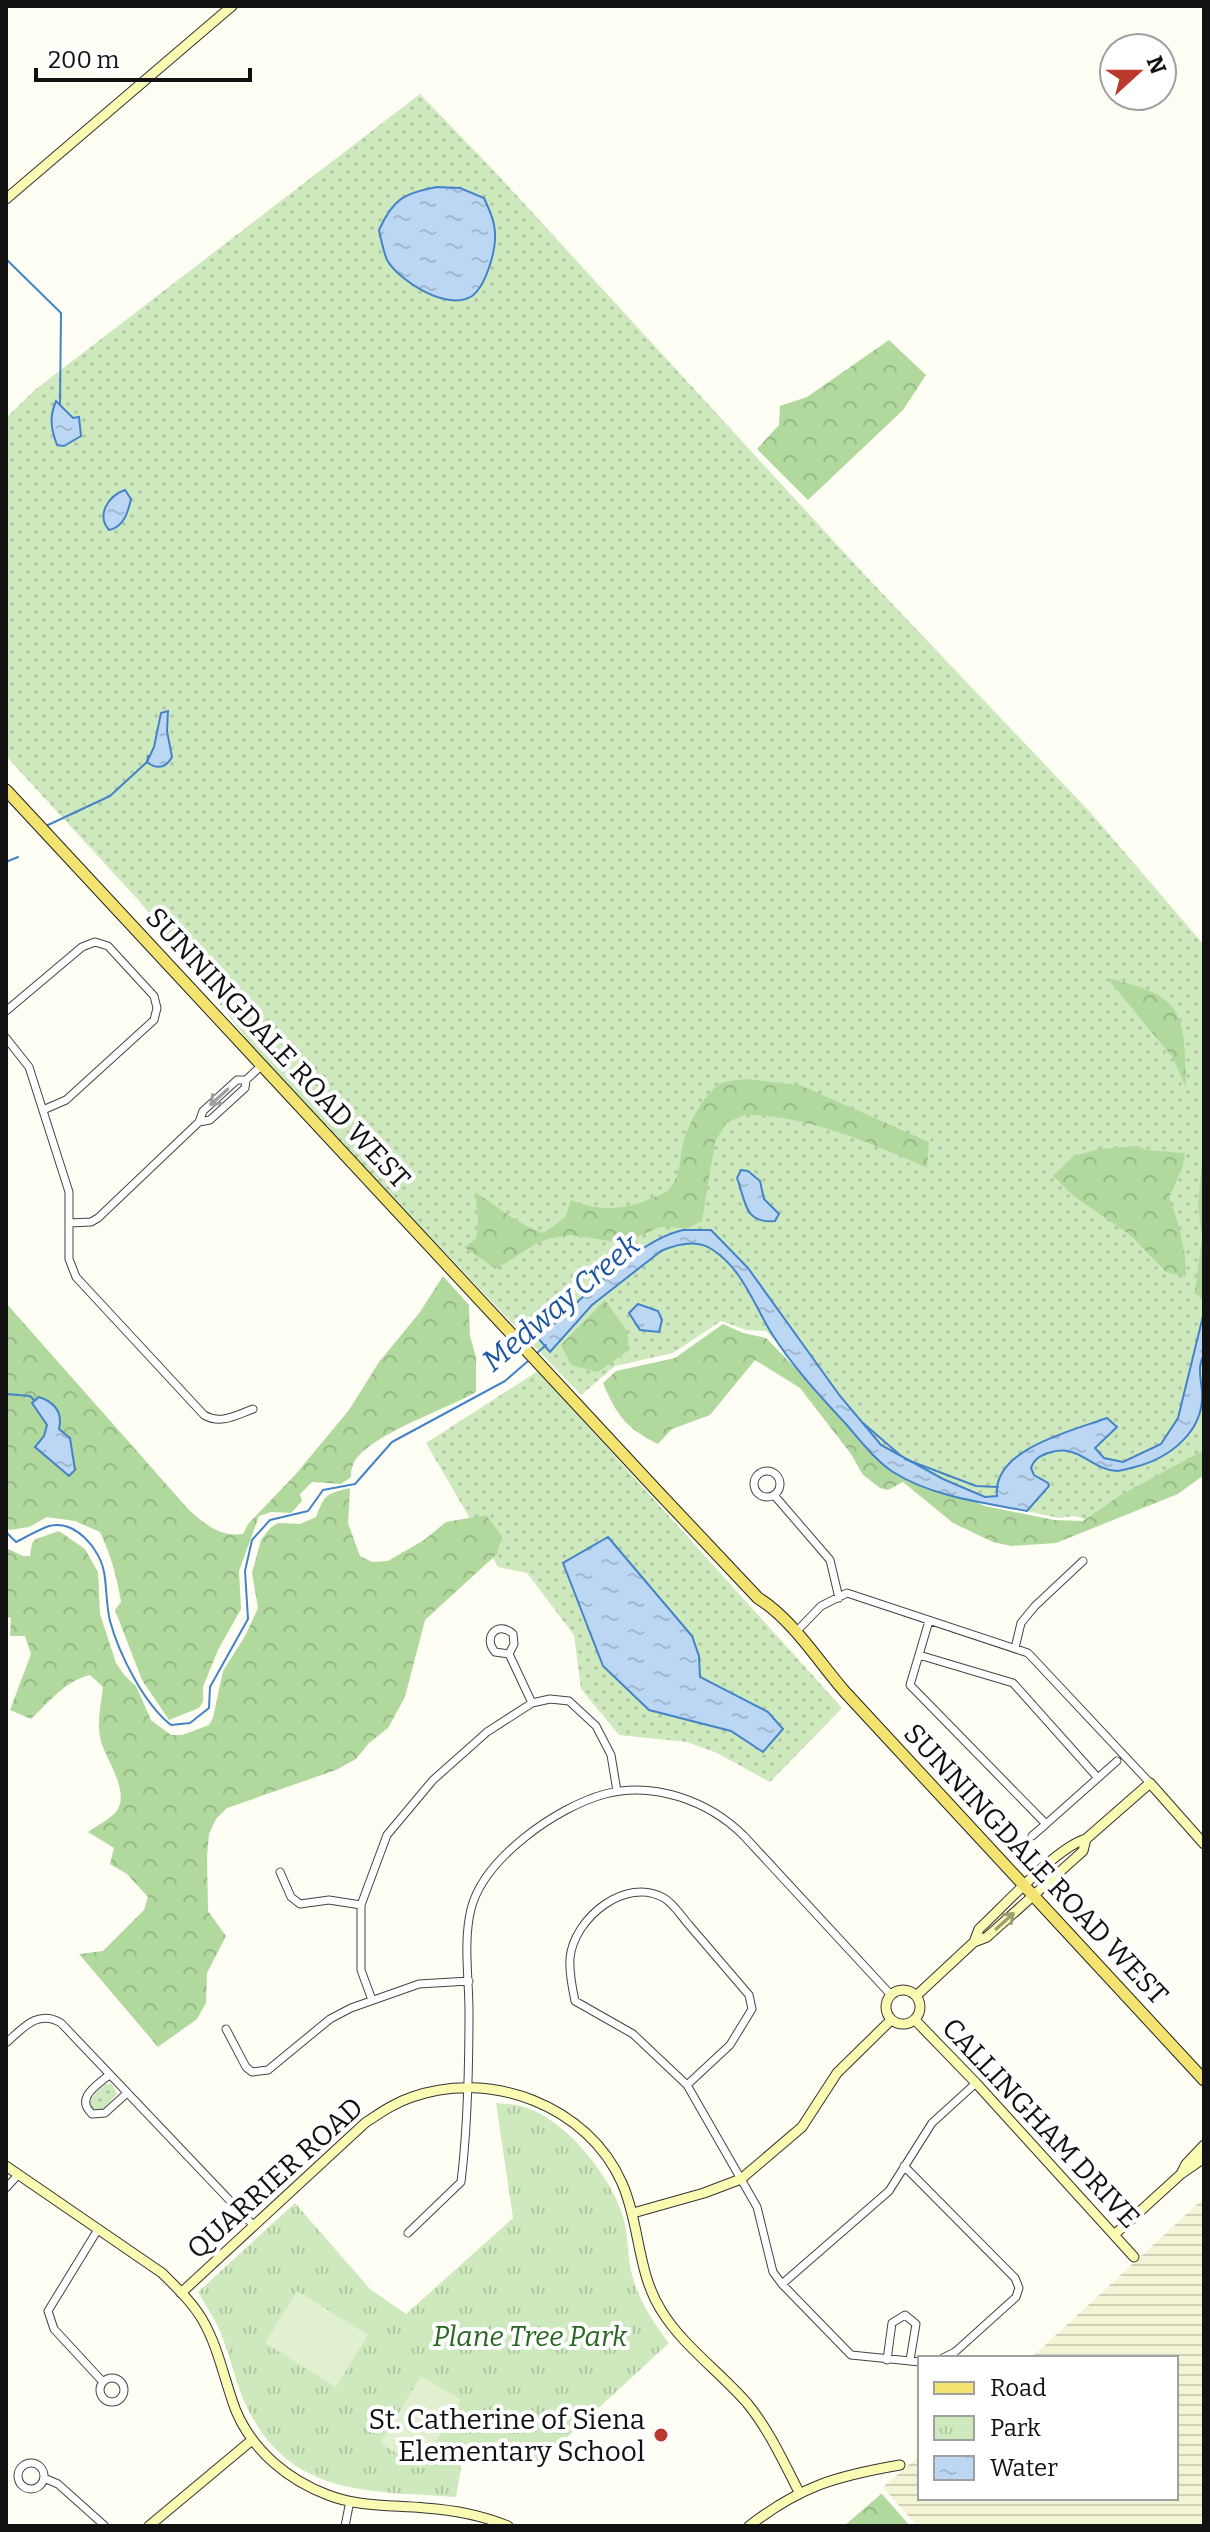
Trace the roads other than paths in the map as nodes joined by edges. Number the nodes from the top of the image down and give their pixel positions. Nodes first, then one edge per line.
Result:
1 (232, 6) edge
2 (6, 199) edge
3 (6, 790) edge
4 (6, 1011) edge
5 (6, 1038) edge
6 (262, 1065) junction
7 (43, 1110) junction
8 (69, 1223) junction
9 (253, 1409) dead end
10 (774, 1495) dead end
11 (1083, 1561) dead end
12 (758, 1598) junction
13 (839, 1598) junction
14 (929, 1621) junction
15 (795, 1633) junction
16 (1015, 1648) junction
17 (509, 1654) dead end
18 (919, 1655) junction
19 (834, 1679) junction
20 (532, 1703) junction
21 (1117, 1761) dead end
22 (1098, 1778) junction
23 (1150, 1783) junction
24 (617, 1791) junction
25 (1046, 1824) junction
26 (1032, 1836) dead end
27 (1204, 1844) edge
28 (280, 1872) dead end
29 (1028, 1891) junction
30 (361, 1905) junction
31 (469, 1981) junction
32 (891, 1995) junction
33 (916, 1996) junction
34 (372, 2000) junction
35 (891, 2020) junction
36 (915, 2020) junction
37 (226, 2029) dead end
38 (6, 2043) edge
39 (109, 2075) junction
40 (1204, 2080) edge
41 (976, 2083) junction
42 (687, 2085) junction
43 (469, 2086) junction
44 (127, 2093) junction
45 (1204, 2145) edge
46 (1204, 2158) edge
47 (6, 2166) edge
48 (904, 2166) junction
49 (1181, 2174) junction
50 (17, 2176) junction
51 (741, 2179) junction
52 (6, 2188) edge
53 (633, 2213) junction
54 (254, 2226) junction
55 (97, 2231) junction
56 (408, 2233) dead end
57 (1114, 2235) junction
58 (1134, 2257) dead end
59 (782, 2284) junction
60 (181, 2293) junction
61 (947, 2356) edge
62 (887, 2360) junction
63 (910, 2360) junction
64 (918, 2362) edge
65 (103, 2382) dead end
66 (252, 2440) junction
67 (900, 2465) dead end
68 (44, 2478) dead end
69 (799, 2492) junction
70 (350, 2501) junction
71 (489, 2522) edge
72 (105, 2526) edge
73 (149, 2526) edge
74 (345, 2526) edge
75 (508, 2526) edge
76 (749, 2526) edge

1 - 2 street
3 - 6 main road, SUNNINGDALE ROAD WEST
4 - 7 street
5 - 7 street
6 - 8 street
6 - 12 main road, SUNNINGDALE ROAD WEST
7 - 8 street
8 - 9 street
10 - 13 street
11 - 16 street
12 - 15 main road, SUNNINGDALE ROAD WEST
12 - 19 main road, SUNNINGDALE ROAD WEST
13 - 14 street
13 - 15 street
14 - 16 street
14 - 18 street
15 - 19 main road, SUNNINGDALE ROAD WEST
16 - 23 street
17 - 20 street
18 - 22 street
18 - 25 street
19 - 29 main road, SUNNINGDALE ROAD WEST
20 - 24 street
20 - 30 street
21 - 22 street
22 - 25 street
23 - 27 street
23 - 29 street
24 - 31 street
24 - 32 street
25 - 26 street
28 - 30 street
29 - 33 street
29 - 40 main road, SUNNINGDALE ROAD WEST
30 - 34 street
31 - 34 street
31 - 43 street
32 - 33 street
32 - 35 street
33 - 36 street
34 - 37 street
35 - 36 street
35 - 51 street
36 - 41 street, CALLINGHAM DRIVE
38 - 39 street
39 - 44 street
39 - 44 street
41 - 48 street
41 - 57 street, CALLINGHAM DRIVE
42 - 42 street
42 - 51 street
43 - 53 street, QUARRIER ROAD
43 - 54 street, QUARRIER ROAD
43 - 56 street
44 - 54 street
45 - 49 street
46 - 49 street
47 - 50 street
48 - 59 street
48 - 61 street
49 - 57 street
50 - 52 street
50 - 55 street
51 - 53 street
51 - 59 street
53 - 69 street, QUARRIER ROAD
54 - 60 street, QUARRIER ROAD
55 - 60 street
55 - 65 street
57 - 58 street, CALLINGHAM DRIVE
59 - 62 street
60 - 66 street
62 - 63 street
62 - 63 street
63 - 64 street
66 - 70 street
66 - 73 street
67 - 69 street
68 - 72 street
69 - 76 street
70 - 71 street
70 - 74 street
71 - 75 street

